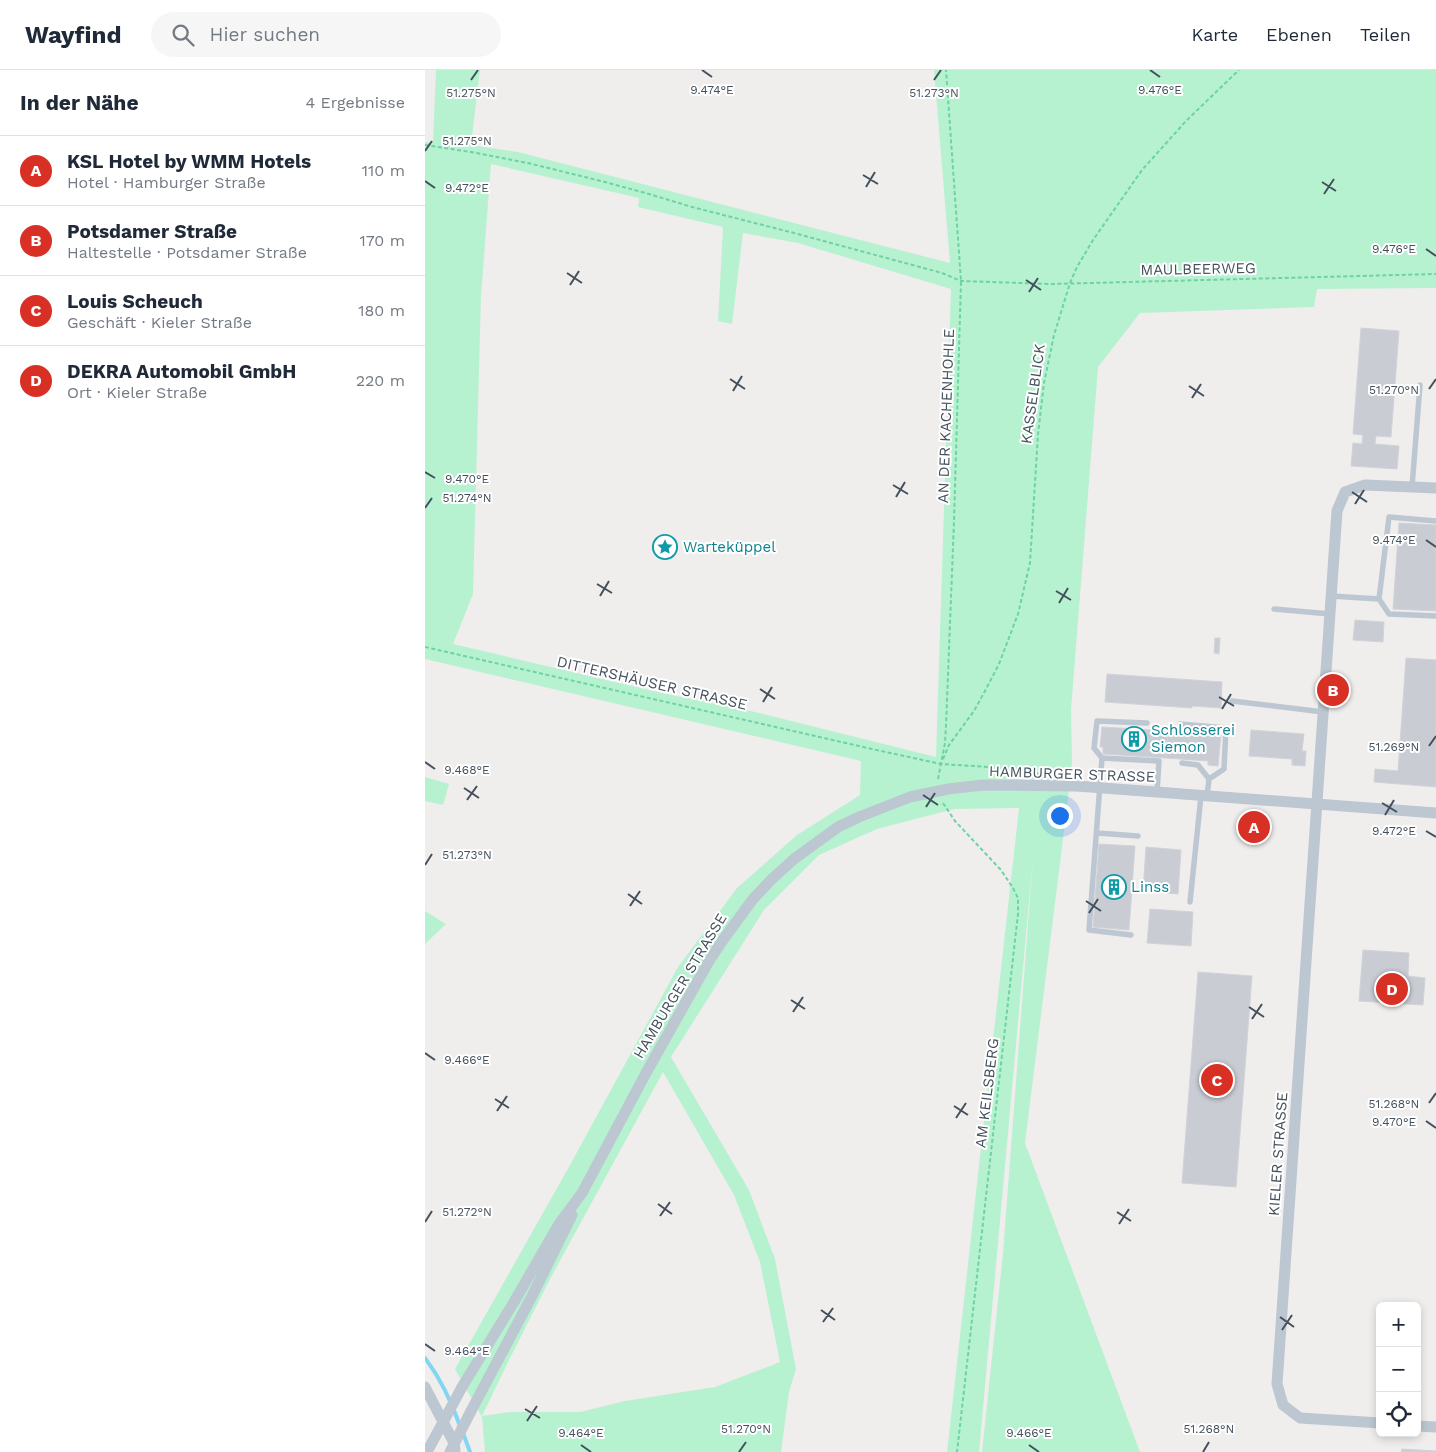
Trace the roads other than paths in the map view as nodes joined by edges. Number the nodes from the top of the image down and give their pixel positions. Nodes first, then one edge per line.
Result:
1 (1420, 385) dead end
2 (1412, 487) junction
3 (1436, 488) edge
4 (1436, 522) edge
5 (1331, 596) junction
6 (1379, 599) junction
7 (1274, 609) dead end
8 (1330, 614) junction
9 (1436, 616) edge
10 (1233, 701) dead end
11 (1323, 712) junction
12 (1147, 723) dead end
13 (1180, 724) dead end
14 (1102, 758) junction
15 (1182, 763) dead end
16 (1209, 779) junction
17 (1099, 788) junction
18 (1157, 792) junction
19 (1204, 796) junction
20 (1317, 804) junction
21 (1436, 813) edge
22 (1097, 833) junction
23 (1138, 836) dead end
24 (1190, 902) dead end
25 (1131, 935) dead end
26 (581, 1193) junction
27 (425, 1388) edge
28 (1376, 1423) edge
29 (1421, 1426) edge
30 (1436, 1427) edge
31 (427, 1452) edge
32 (450, 1452) edge
33 (455, 1452) edge

1 - 2 lane
2 - 3 street, KIELER STRASSE
2 - 5 street, KIELER STRASSE
4 - 6 lane
5 - 6 lane
5 - 8 street, KIELER STRASSE
6 - 9 lane
7 - 8 lane
8 - 11 street, KIELER STRASSE
10 - 11 lane
11 - 20 street, KIELER STRASSE
12 - 14 lane
13 - 16 lane
14 - 17 lane
14 - 18 lane
15 - 16 lane
16 - 19 lane
17 - 18 street, HAMBURGER STRASSE
17 - 22 lane
17 - 26 street, HAMBURGER STRASSE
18 - 19 street, HAMBURGER STRASSE
19 - 20 street, HAMBURGER STRASSE
19 - 24 lane
20 - 21 street, HAMBURGER STRASSE
20 - 28 street, KIELER STRASSE
22 - 23 lane
22 - 25 lane
26 - 31 street, HAMBURGER STRASSE, bridge
26 - 32 street, bridge
27 - 33 street
29 - 30 street

